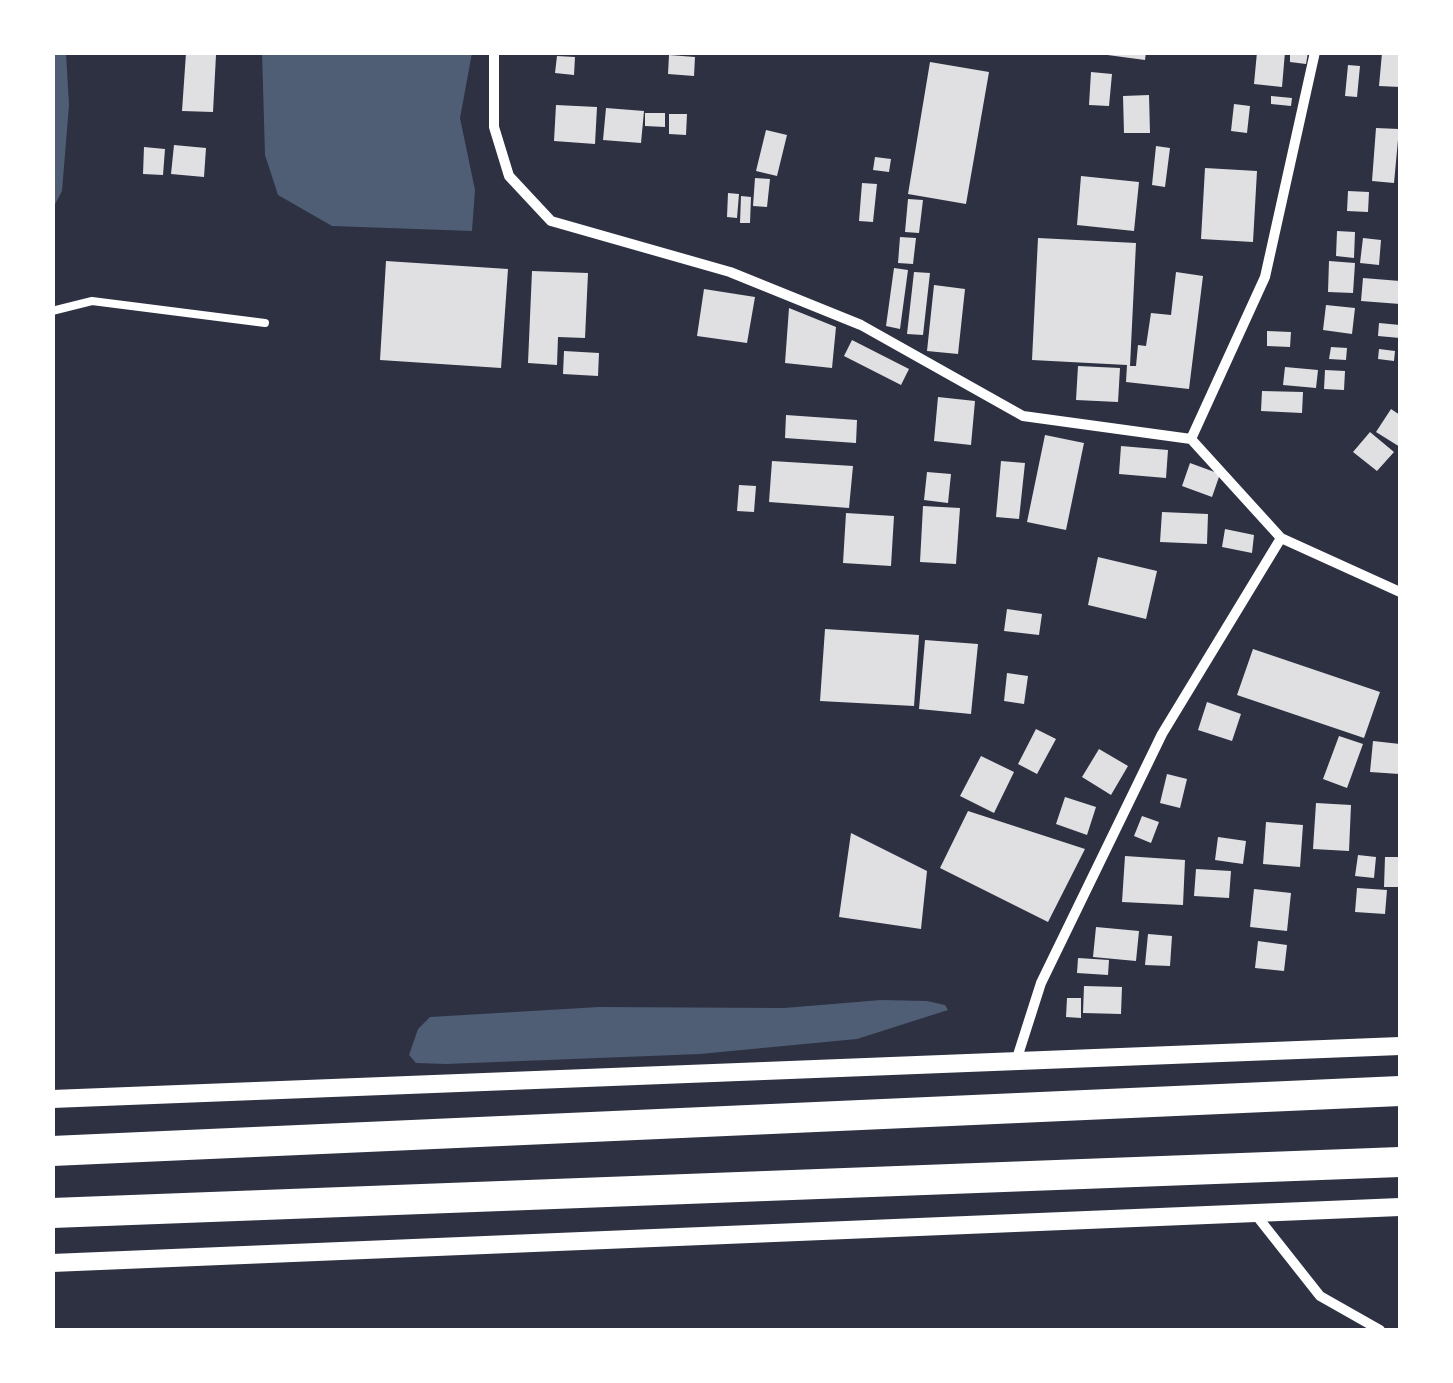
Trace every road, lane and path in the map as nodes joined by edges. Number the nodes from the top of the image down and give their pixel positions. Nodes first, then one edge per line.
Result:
1 (494, 52) edge
2 (1316, 52) edge
3 (52, 311) edge
4 (265, 324) dead end
5 (1191, 439) junction
6 (1281, 538) junction
7 (1400, 592) edge
8 (1400, 1046) edge
9 (1017, 1058) junction
10 (1400, 1091) edge
11 (52, 1099) edge
12 (52, 1150) edge
13 (1400, 1162) edge
14 (1400, 1208) edge
15 (52, 1213) edge
16 (1256, 1215) junction
17 (52, 1263) edge
18 (1380, 1330) edge

1 - 5 street
2 - 5 street
3 - 4 lane
5 - 6 street
6 - 7 street
6 - 9 street
8 - 9 street
9 - 11 street
10 - 12 highway
13 - 15 highway
14 - 16 street
16 - 17 street
16 - 18 street

